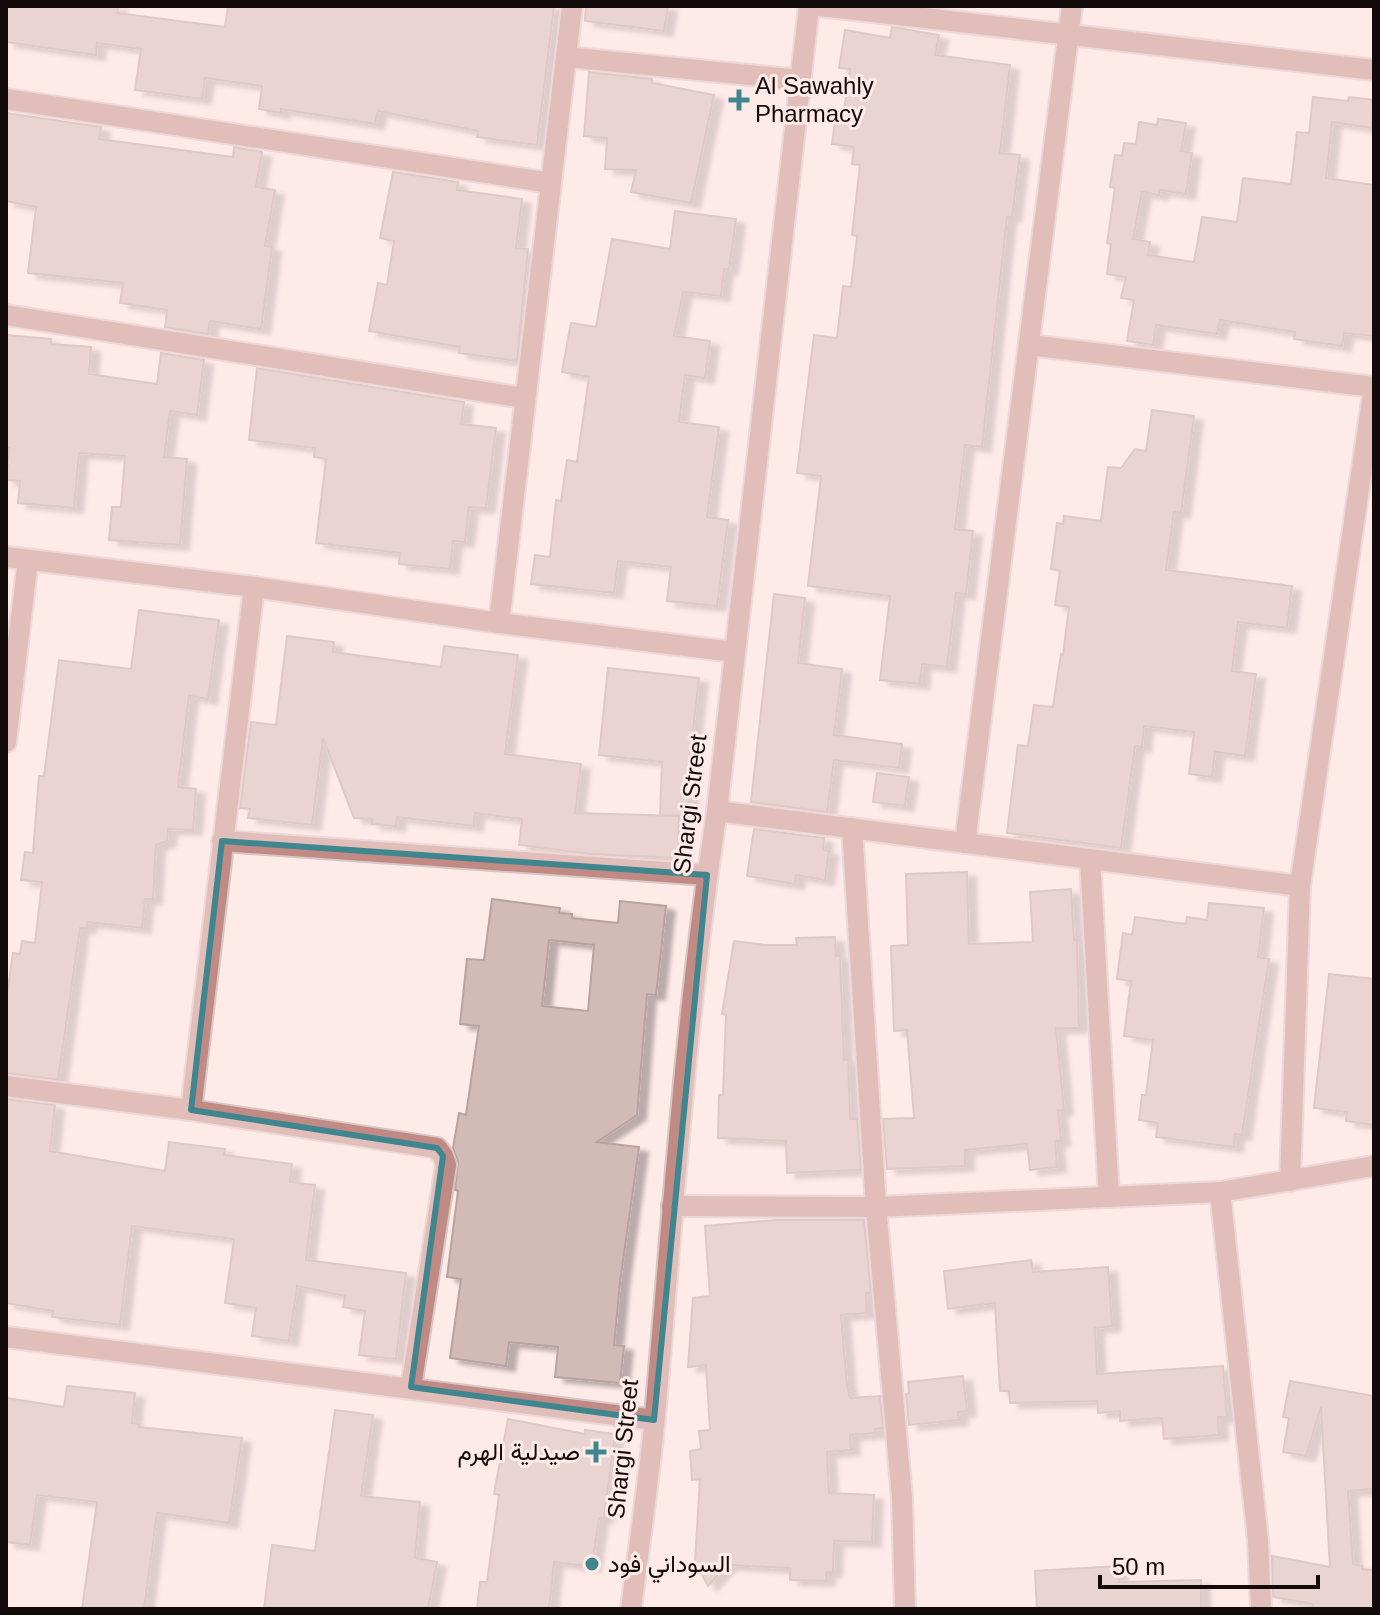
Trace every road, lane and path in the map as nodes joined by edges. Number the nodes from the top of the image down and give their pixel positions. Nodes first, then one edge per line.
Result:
1 (572, 6) edge
2 (809, 6) edge
3 (821, 6) edge
4 (1072, 6) edge
5 (1069, 34) junction
6 (566, 57) junction
7 (1374, 70) edge
8 (800, 80) junction
9 (6, 99) edge
10 (551, 183) junction
11 (6, 315) edge
12 (1029, 345) junction
13 (524, 398) junction
14 (6, 557) edge
15 (28, 560) junction
16 (254, 587) junction
17 (499, 623) junction
18 (734, 652) junction
19 (6, 742) edge
20 (717, 811) junction
21 (852, 828) junction
22 (222, 841) junction
23 (965, 843) junction
24 (1090, 859) junction
25 (707, 875) junction
26 (1300, 886) junction
27 (6, 1086) edge
28 (191, 1110) junction
29 (1374, 1166) edge
30 (1290, 1181) junction
31 (1220, 1192) junction
32 (1109, 1197) junction
33 (672, 1206) junction
34 (876, 1207) junction
35 (6, 1337) edge
36 (411, 1387) junction
37 (654, 1420) junction
38 (631, 1609) edge
39 (905, 1609) edge
40 (1261, 1609) edge

1 - 6 street
2 - 8 street, Shargi Street
3 - 5 street
4 - 5 street
5 - 7 street
5 - 12 street
6 - 8 street
6 - 10 street
8 - 18 street, Shargi Street
9 - 10 street
10 - 13 street
11 - 13 street
12 - 23 street
12 - 26 street
13 - 17 street
14 - 15 street
15 - 16 street
15 - 19 street
16 - 17 street
16 - 22 street
17 - 18 street
18 - 20 street, Shargi Street
20 - 21 street
20 - 25 street, Shargi Street
21 - 23 street
21 - 34 street
22 - 25 street
22 - 28 street
23 - 24 street
24 - 26 street
24 - 32 street
25 - 33 street, Shargi Street
26 - 30 street
27 - 28 street
28 - 36 street
29 - 30 street
30 - 31 street
31 - 32 street
31 - 40 street
32 - 34 street
33 - 34 street
33 - 37 street, Shargi Street
34 - 39 street
35 - 36 street
36 - 37 street
37 - 38 street, Shargi Street

